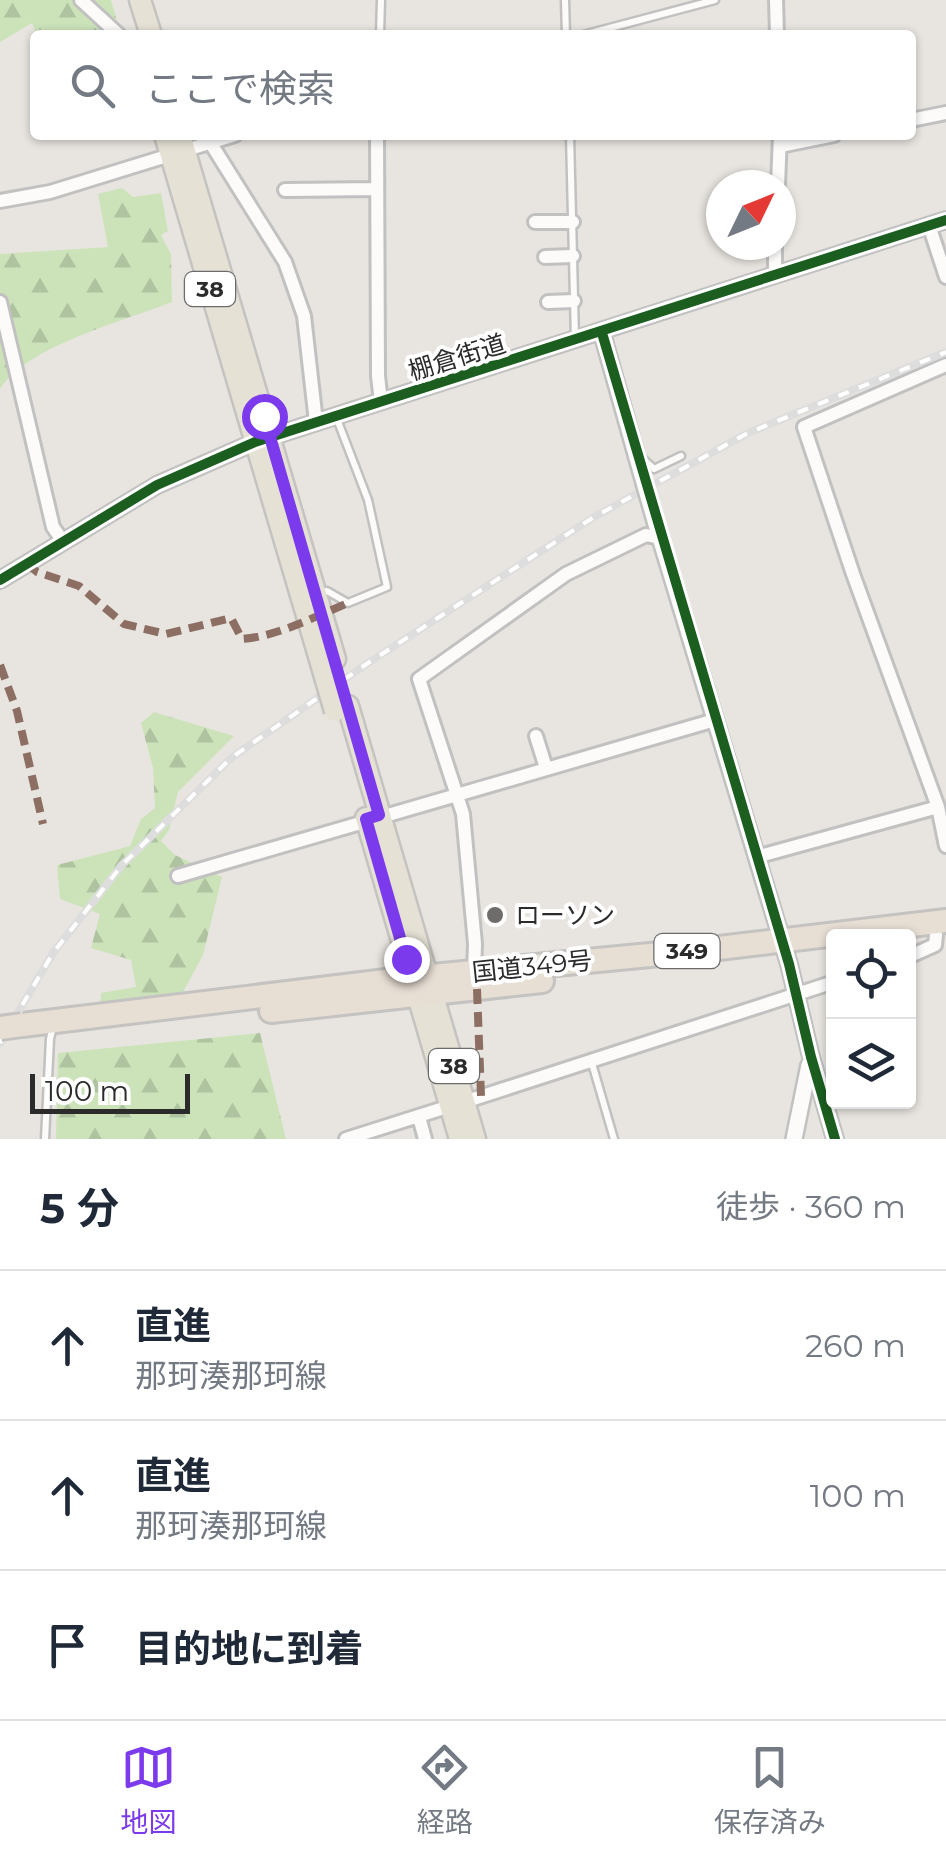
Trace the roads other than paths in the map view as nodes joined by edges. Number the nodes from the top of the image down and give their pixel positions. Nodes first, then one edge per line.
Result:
1 (82, 0) edge
2 (126, 0) edge
3 (140, 0) edge
4 (381, 0) edge
5 (565, 0) edge
6 (714, 0) edge
7 (776, 0) edge
8 (115, 30) edge
9 (135, 30) edge
10 (149, 30) edge
11 (380, 30) edge
12 (566, 30) edge
13 (602, 30) edge
14 (777, 30) edge
15 (946, 113) edge
16 (916, 119) edge
17 (217, 140) edge
18 (377, 140) edge
19 (570, 140) edge
20 (780, 140) edge
21 (210, 142) junction
22 (179, 147) edge
23 (779, 170) edge
24 (377, 189) junction
25 (285, 190) dead end
26 (0, 202) edge
27 (946, 220) edge
28 (535, 222) dead end
29 (573, 222) junction
30 (929, 225) junction
31 (573, 256) junction
32 (545, 257) dead end
33 (774, 260) edge
34 (774, 274) junction
35 (946, 277) edge
36 (574, 301) junction
37 (0, 302) edge
38 (548, 302) dead end
39 (602, 333) junction
40 (575, 341) junction
41 (946, 366) edge
42 (381, 402) junction
43 (336, 416) junction
44 (316, 422) junction
45 (262, 440) junction
46 (635, 453) junction
47 (681, 456) dead end
48 (660, 538) junction
49 (62, 540) junction
50 (0, 580) edge
51 (315, 593) junction
52 (328, 661) junction
53 (715, 720) junction
54 (536, 736) dead end
55 (546, 768) junction
56 (457, 793) junction
57 (938, 807) junction
58 (373, 817) junction
59 (946, 846) edge
60 (756, 857) junction
61 (178, 876) dead end
62 (943, 930) edge
63 (916, 935) edge
64 (782, 946) junction
65 (826, 946) edge
66 (916, 954) edge
67 (474, 972) junction
68 (826, 985) edge
69 (422, 986) junction
70 (796, 994) junction
71 (53, 1027) junction
72 (10, 1034) edge
73 (810, 1057) junction
74 (590, 1060) junction
75 (457, 1104) junction
76 (419, 1117) junction
77 (45, 1139) edge
78 (346, 1139) edge
79 (425, 1139) edge
80 (460, 1139) edge
81 (475, 1139) edge
82 (614, 1139) edge
83 (794, 1139) edge
84 (835, 1139) edge

1 - 8 street
2 - 9 main road
3 - 10 main road
4 - 11 lane
5 - 12 lane
6 - 13 lane
7 - 14 street
15 - 16 street
17 - 21 street
18 - 24 street
19 - 29 lane
20 - 23 street
21 - 22 street
21 - 44 street
22 - 26 street
22 - 45 main road, 38
24 - 25 street
24 - 42 street
27 - 30 street, 棚倉街道
28 - 29 street
29 - 31 lane
30 - 34 street, 棚倉街道
30 - 35 street
31 - 32 street
31 - 36 lane
33 - 34 street
34 - 39 street, 棚倉街道
36 - 38 street
36 - 40 lane
37 - 49 street
39 - 40 street, 棚倉街道
39 - 46 street
40 - 42 street, 棚倉街道
41 - 57 street
42 - 43 street, 棚倉街道
43 - 44 street, 棚倉街道
43 - 51 lane
44 - 45 street, 棚倉街道
45 - 49 street, 棚倉街道
45 - 51 main road, 38
45 - 52 main road, 38
46 - 47 lane
46 - 48 street, bridge
48 - 53 street
48 - 56 street
49 - 50 street, 棚倉街道
51 - 52 main road, 38
52 - 58 main road, 38
53 - 55 street
53 - 60 street
54 - 55 street
55 - 56 street
56 - 58 street
56 - 67 street
57 - 59 street
57 - 60 street
58 - 61 street
58 - 69 main road, 38
60 - 64 street
62 - 63 highway
62 - 64 highway, 国道349号 / 349
62 - 66 street
64 - 65 highway, 国道349号 / 349
64 - 67 highway, 国道349号 / 349
64 - 69 highway, 国道349号 / 349
64 - 70 street
67 - 69 highway, 国道349号 / 349
68 - 70 street
69 - 71 highway, 国道349号 / 349
69 - 75 main road, 38
70 - 73 street
70 - 74 street
71 - 72 highway, 国道349号 / 349
71 - 77 lane
73 - 83 street
73 - 84 street
74 - 75 street
74 - 82 lane
75 - 76 street
75 - 80 main road, 38
75 - 81 main road, 38
76 - 78 street
76 - 79 street

